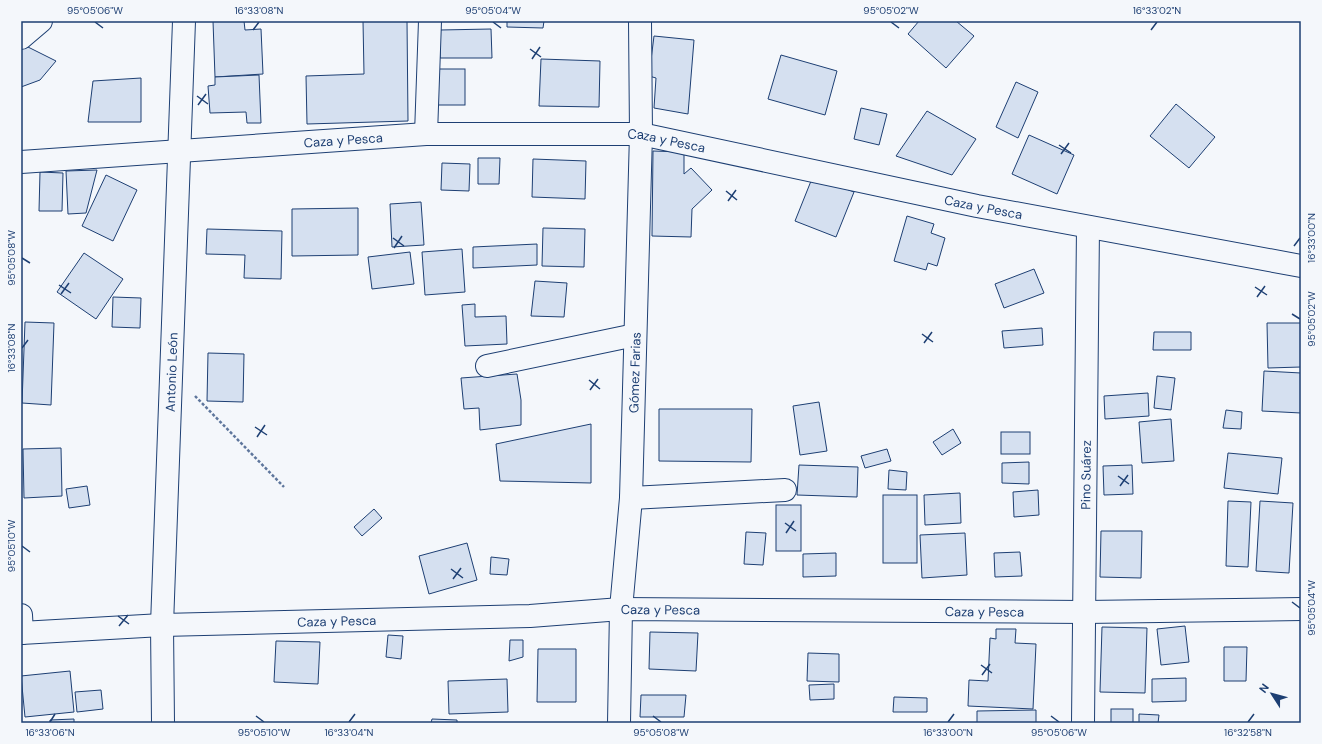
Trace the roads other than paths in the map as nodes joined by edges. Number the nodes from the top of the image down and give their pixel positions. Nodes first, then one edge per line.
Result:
1 (41, 21) edge
2 (184, 21) edge
3 (430, 21) edge
4 (640, 21) edge
5 (21, 38) edge
6 (426, 134) junction
7 (641, 134) junction
8 (180, 152) junction
9 (21, 162) edge
10 (1088, 226) junction
11 (1301, 266) edge
12 (634, 335) junction
13 (487, 366) dead end
14 (785, 490) dead end
15 (631, 498) junction
16 (621, 609) junction
17 (1301, 609) edge
18 (1085, 612) junction
19 (162, 625) junction
20 (21, 627) edge
21 (163, 723) edge
22 (619, 723) edge
23 (1083, 723) edge

1 - 5 street
2 - 8 street, Antonio León
3 - 6 street
4 - 7 street, Gómez Farias
6 - 7 street, Caza y Pesca
6 - 8 street, Caza y Pesca
7 - 10 street, Caza y Pesca
7 - 12 street, Gómez Farias
8 - 9 street, Caza y Pesca
8 - 19 street, Antonio León
10 - 11 street, Caza y Pesca
10 - 18 street, Pino Suárez
12 - 13 street
12 - 15 street, Gómez Farias
14 - 15 street
15 - 16 street, Gómez Farias
16 - 18 street, Caza y Pesca
16 - 19 street, Caza y Pesca
16 - 22 street, Gómez Farias
17 - 18 street, Caza y Pesca
18 - 23 street, Pino Suárez
19 - 20 street, Caza y Pesca
19 - 21 street, Antonio León

